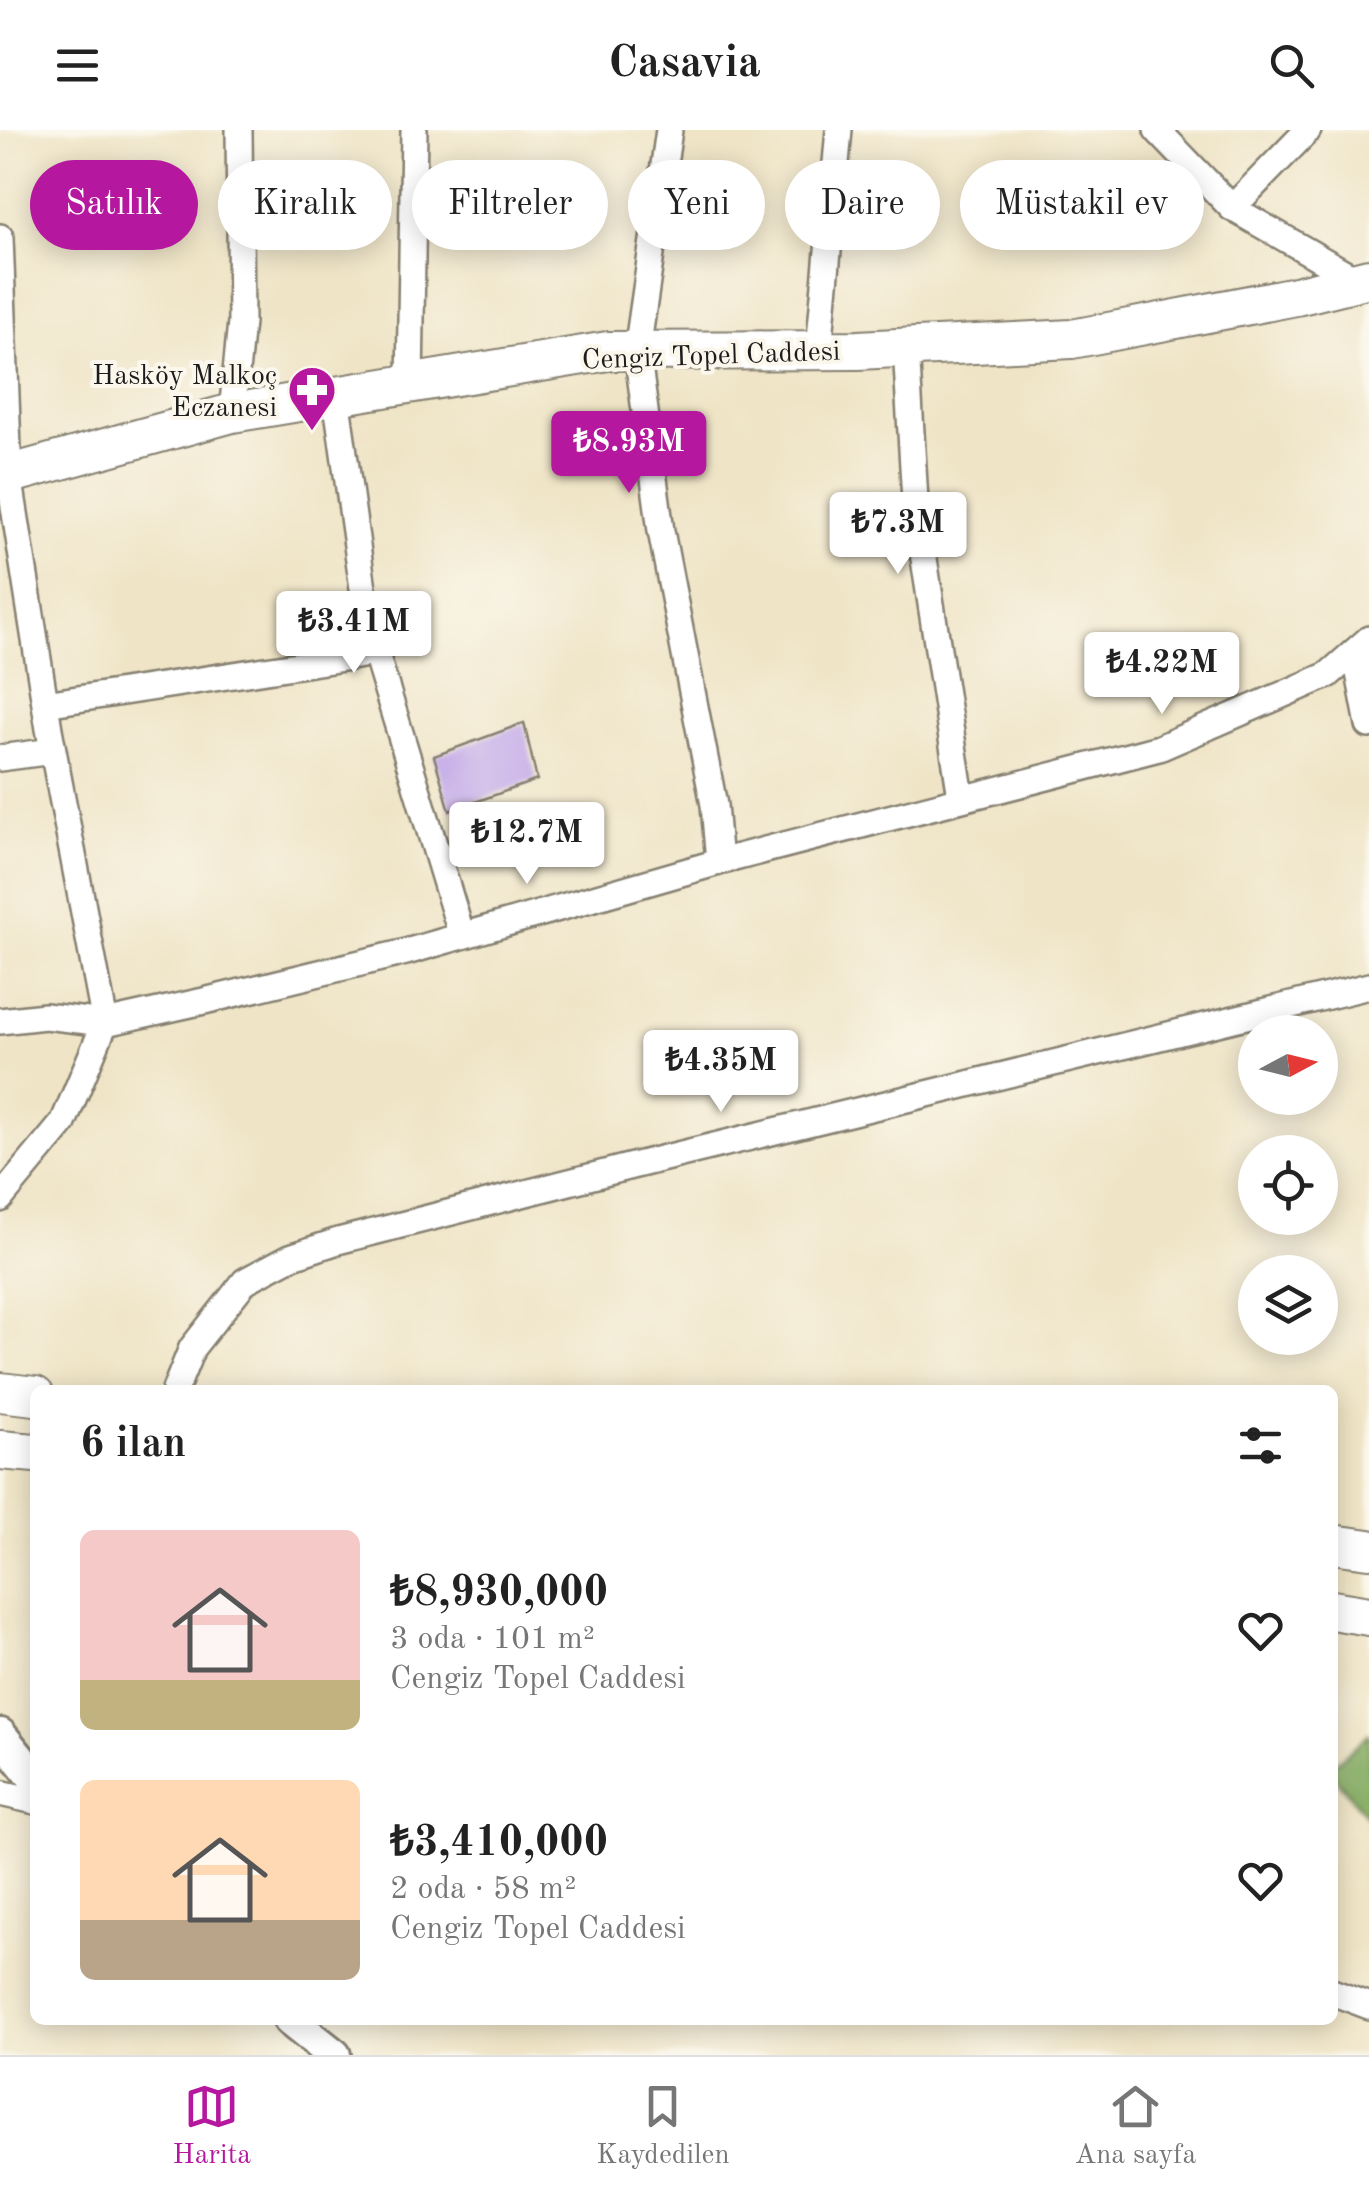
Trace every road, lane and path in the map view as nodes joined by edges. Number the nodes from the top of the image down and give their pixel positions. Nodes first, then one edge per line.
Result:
1 (238, 130) edge
2 (414, 130) edge
3 (669, 130) edge
4 (840, 130) edge
5 (1157, 130) edge
6 (1308, 130) edge
7 (1232, 208) junction
8 (0, 237) edge
9 (1364, 280) edge
10 (906, 348) junction
11 (818, 350) junction
12 (638, 351) junction
13 (410, 384) junction
14 (336, 396) junction
15 (232, 413) junction
16 (5, 476) edge
17 (1362, 645) edge
18 (376, 653) junction
19 (45, 704) junction
20 (1369, 725) edge
21 (53, 751) junction
22 (0, 758) edge
23 (961, 798) junction
24 (719, 862) junction
25 (462, 936) junction
26 (1369, 986) edge
27 (0, 1021) edge
28 (104, 1024) junction
29 (0, 1200) edge
30 (178, 1385) edge
31 (0, 1392) edge
32 (30, 1395) edge
33 (0, 1450) edge
34 (30, 1453) edge
35 (1338, 1545) edge
36 (1369, 1550) edge
37 (1338, 1611) edge
38 (1369, 1616) edge
39 (0, 1735) edge
40 (30, 1772) edge
41 (0, 1793) edge
42 (30, 1800) edge
43 (1338, 1994) edge
44 (1369, 2006) edge
45 (296, 2025) edge
46 (334, 2055) edge

1 - 15 street
2 - 13 street
3 - 12 street
4 - 11 street
5 - 7 street
6 - 7 street
7 - 9 street
8 - 16 street
9 - 10 main road, Cengiz Topel Caddesi
10 - 11 main road, Cengiz Topel Caddesi
10 - 23 street
11 - 12 main road, Cengiz Topel Caddesi
12 - 13 main road, Cengiz Topel Caddesi
12 - 24 street
13 - 14 main road, Cengiz Topel Caddesi
14 - 15 main road, Cengiz Topel Caddesi
14 - 18 street
15 - 16 main road, Cengiz Topel Caddesi
16 - 19 street
17 - 20 street
17 - 23 street
18 - 19 street
18 - 25 street
19 - 21 street
21 - 22 street
21 - 28 street
23 - 24 street
24 - 25 street
25 - 28 street
26 - 30 street
27 - 28 street
28 - 29 street
31 - 32 main road
33 - 34 main road
35 - 36 main road
37 - 38 main road
39 - 40 street
41 - 42 street
43 - 44 street
45 - 46 street

